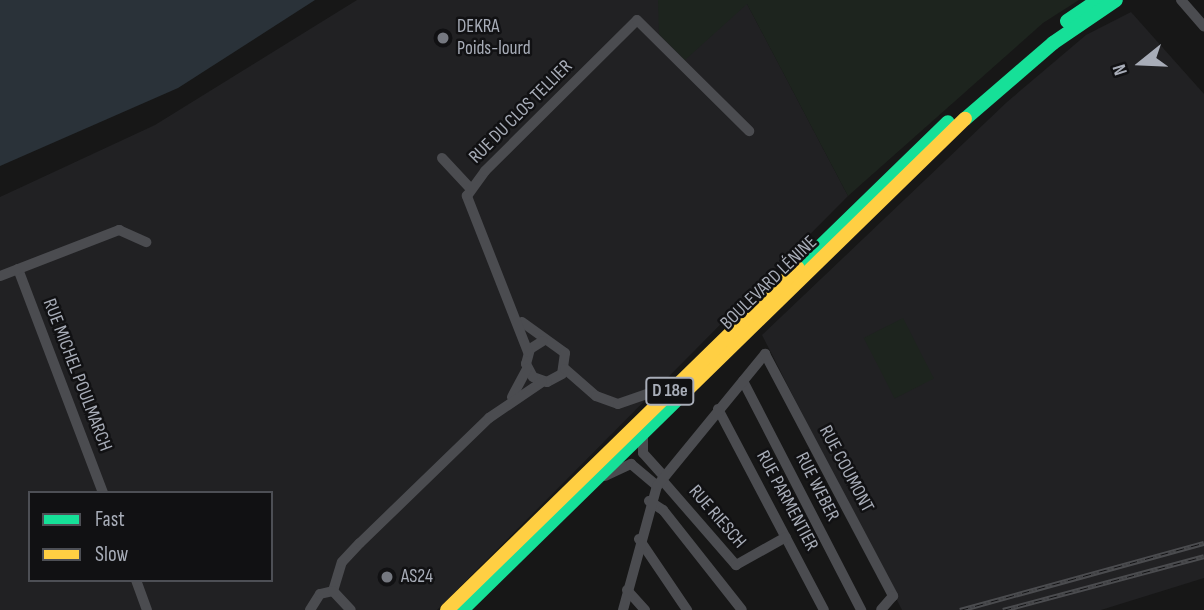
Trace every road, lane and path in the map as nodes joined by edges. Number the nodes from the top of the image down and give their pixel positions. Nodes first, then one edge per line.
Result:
1 (1098, 0) edge
2 (1116, 0) edge
3 (1181, 0) edge
4 (1204, 26) edge
5 (749, 131) dead end
6 (442, 158) dead end
7 (470, 188) junction
8 (146, 242) dead end
9 (18, 269) junction
10 (0, 276) edge
11 (519, 319) junction
12 (543, 341) junction
13 (528, 352) junction
14 (527, 369) junction
15 (565, 369) junction
16 (683, 379) junction
17 (743, 381) junction
18 (542, 382) junction
19 (510, 400) junction
20 (718, 409) junction
21 (643, 433) junction
22 (661, 481) junction
23 (592, 483) junction
24 (102, 491) edge
25 (649, 501) junction
26 (786, 537) junction
27 (639, 539) junction
28 (137, 582) edge
29 (627, 590) junction
30 (332, 591) junction
31 (147, 610) edge
32 (310, 610) edge
33 (351, 610) edge
34 (447, 610) edge
35 (462, 610) edge
36 (623, 610) edge
37 (645, 610) edge
38 (687, 610) edge
39 (742, 610) edge
40 (824, 610) edge
41 (861, 610) edge
42 (881, 610) edge

1 - 16 main road, BOULEVARD LÉNINE / D 18e
2 - 21 main road, BOULEVARD LÉNINE / D 18e
3 - 4 street
5 - 7 street, RUE DU CLOS TELLIER
6 - 7 street
7 - 11 street, RUE DU CLOS TELLIER
8 - 9 street
9 - 10 street
9 - 24 street, RUE MICHEL POULMARCH
11 - 12 street, RUE DU CLOS TELLIER
11 - 13 street, RUE DU CLOS TELLIER
12 - 13 street
12 - 15 street, RUE DU CLOS TELLIER
13 - 14 street, RUE DU CLOS TELLIER
14 - 18 street
14 - 19 street, RUE DU CLOS TELLIER
15 - 16 street
15 - 18 street, RUE DU CLOS TELLIER
16 - 34 main road, BOULEVARD LÉNINE / D 18e
17 - 20 street
17 - 41 street, RUE WEBER
17 - 42 street, RUE COUMONT
18 - 19 street, RUE DU CLOS TELLIER
19 - 30 street, RUE DU CLOS TELLIER
20 - 22 street
20 - 26 street, RUE PARMENTIER
21 - 22 street
21 - 23 main road, BOULEVARD LÉNINE / D 18e
22 - 23 street
22 - 25 street
22 - 26 street, RUE RIESCH
23 - 35 main road, BOULEVARD LÉNINE / D 18e
25 - 27 street
25 - 39 street
26 - 40 street, RUE PARMENTIER
27 - 29 street
27 - 38 street
28 - 31 street
29 - 36 street
29 - 37 street
30 - 32 street, RUE DU CLOS TELLIER
30 - 33 street

